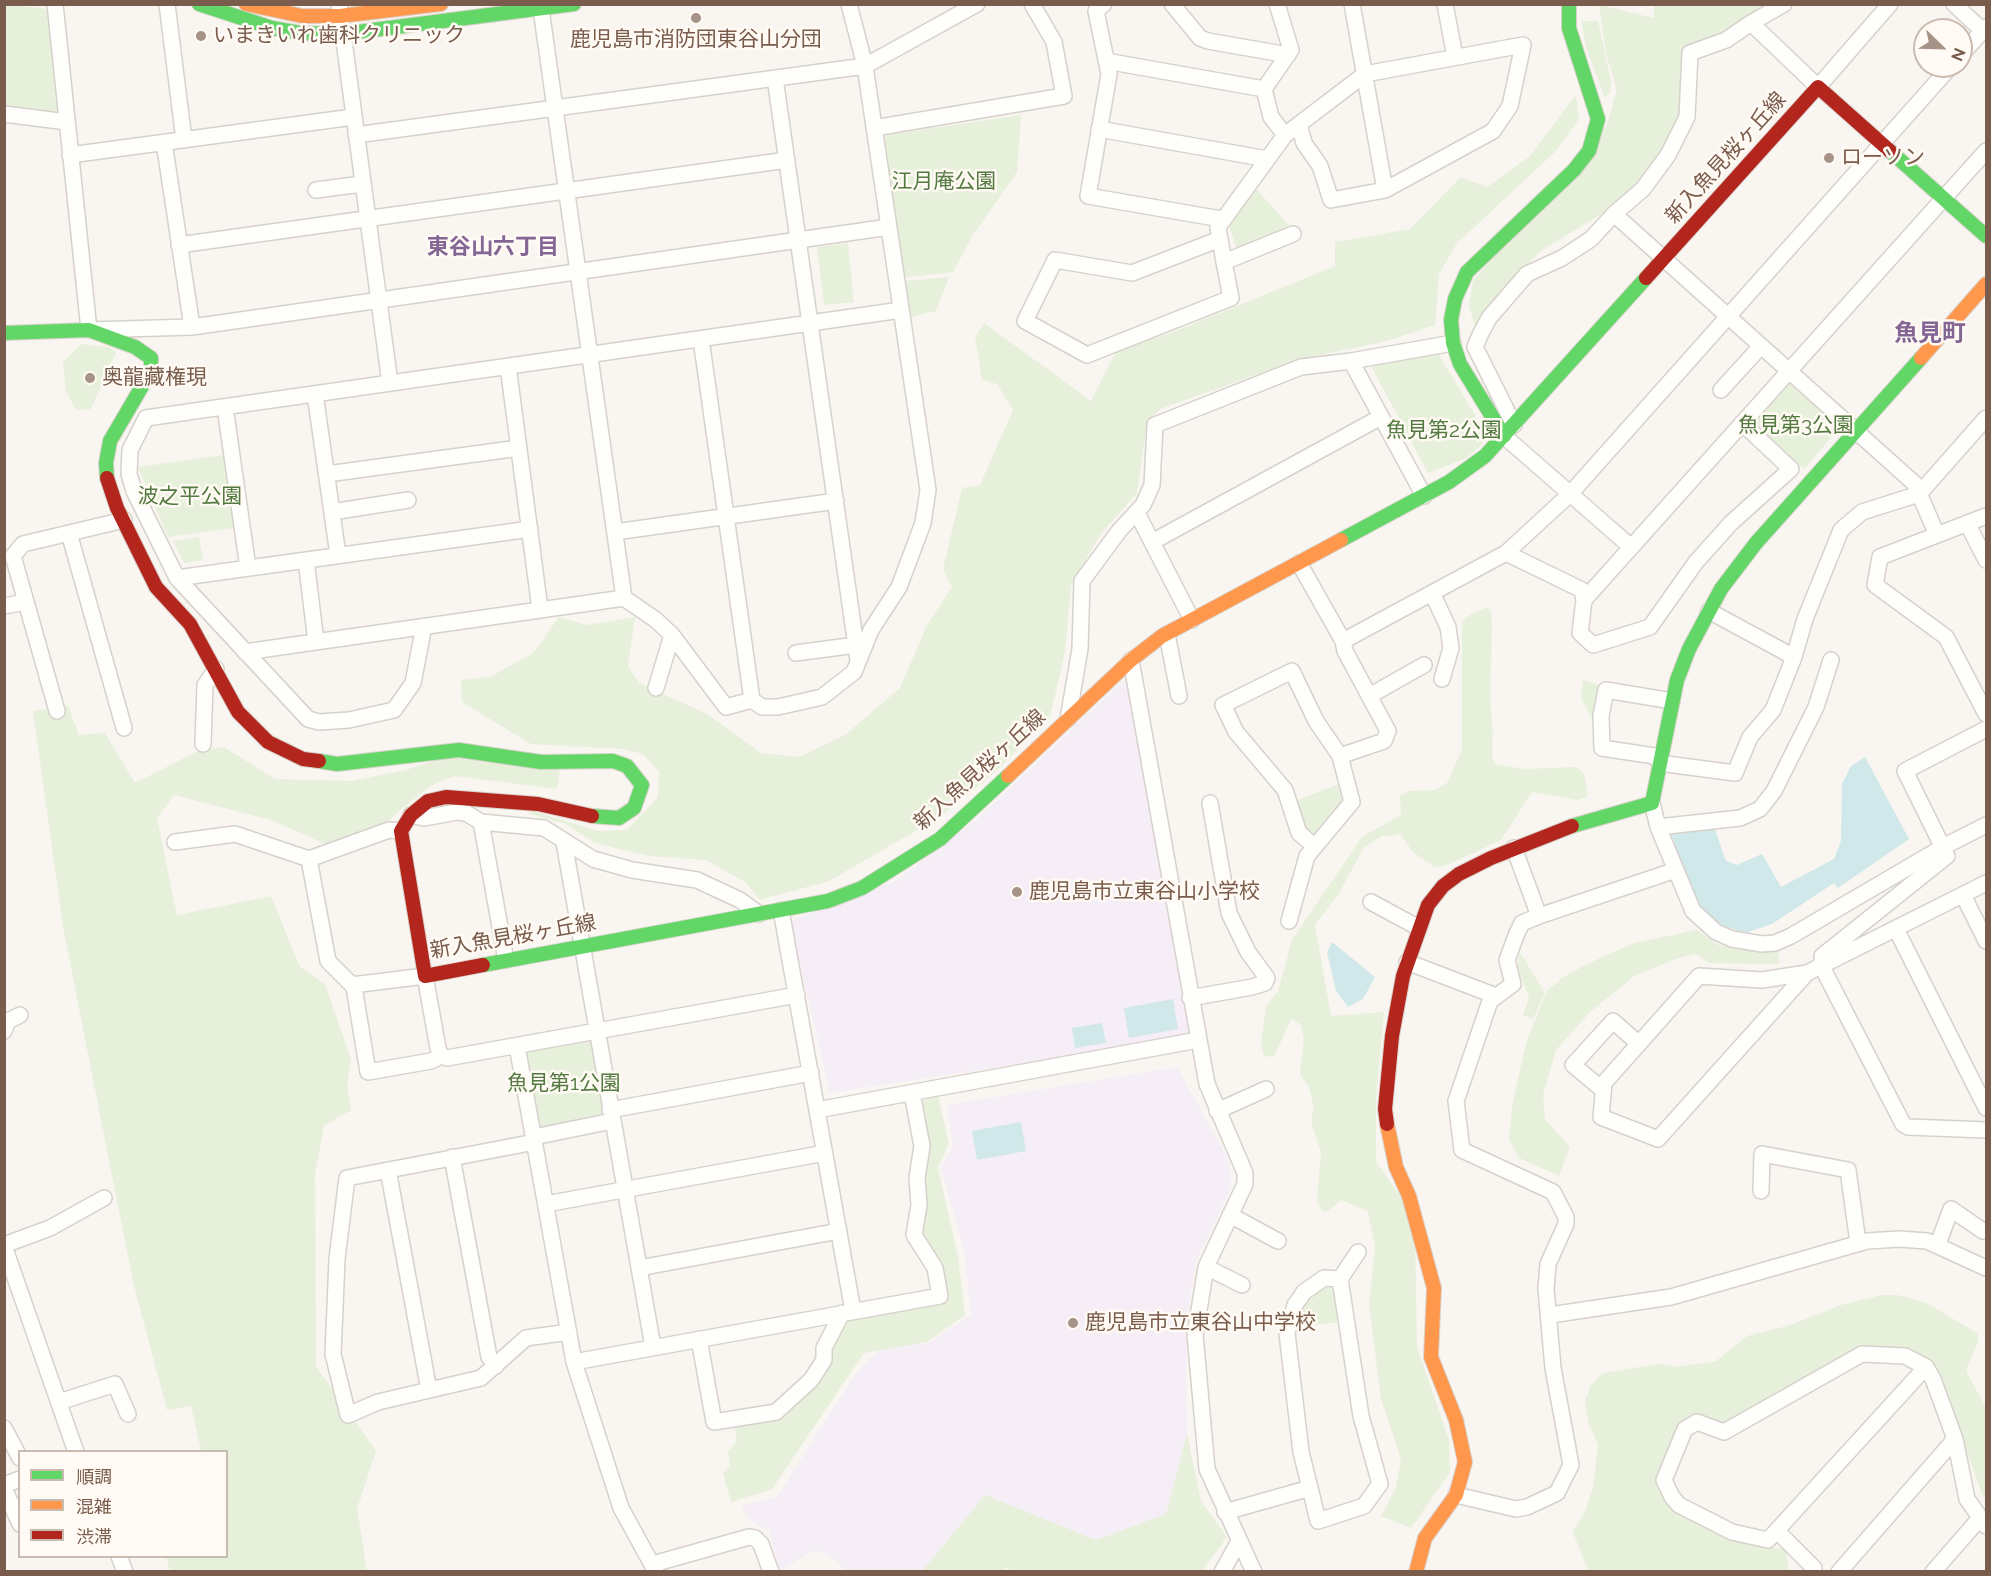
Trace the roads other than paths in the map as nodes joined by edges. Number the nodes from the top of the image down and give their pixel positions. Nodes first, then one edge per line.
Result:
1 (167, 4) edge
2 (199, 4) edge
3 (246, 4) edge
4 (441, 4) edge
5 (574, 4) edge
6 (849, 4) edge
7 (977, 4) edge
8 (1032, 4) edge
9 (1104, 4) edge
10 (1172, 4) edge
11 (1277, 4) edge
12 (1352, 4) edge
13 (1445, 4) edge
14 (1569, 4) edge
15 (1784, 4) edge
16 (1890, 4) edge
17 (1954, 4) edge
18 (50, 5) edge
19 (541, 7) edge
20 (340, 10) edge
21 (1751, 23) junction
22 (1985, 29) edge
23 (342, 33) junction
24 (1973, 42) edge
25 (1288, 55) junction
26 (1455, 57) junction
27 (1106, 61) junction
28 (865, 66) junction
29 (1365, 74) junction
30 (776, 78) junction
31 (1941, 78) edge
32 (1818, 87) junction
33 (1264, 89) junction
34 (555, 108) junction
35 (4, 114) edge
36 (353, 117) junction
37 (67, 122) junction
38 (1299, 124) junction
39 (874, 128) junction
40 (1099, 129) junction
41 (356, 135) junction
42 (1285, 135) junction
43 (184, 140) junction
44 (164, 142) junction
45 (1882, 144) junction
46 (1986, 151) edge
47 (70, 155) junction
48 (1267, 159) junction
49 (787, 160) junction
50 (362, 184) junction
51 (316, 190) dead end
52 (1385, 190) junction
53 (567, 191) junction
54 (1944, 198) junction
55 (1614, 214) junction
56 (367, 219) junction
57 (1221, 219) junction
58 (889, 227) junction
59 (1293, 234) dead end
60 (1986, 236) edge
61 (1220, 238) junction
62 (799, 240) junction
63 (179, 245) junction
64 (1662, 260) junction
65 (1224, 262) junction
66 (579, 272) junction
67 (1986, 284) edge
68 (378, 300) junction
69 (901, 310) junction
70 (1728, 317) junction
71 (810, 323) junction
72 (192, 327) junction
73 (89, 330) junction
74 (4, 333) edge
75 (701, 339) junction
76 (1453, 343) junction
77 (1761, 346) junction
78 (591, 355) junction
79 (1351, 361) junction
80 (508, 366) junction
81 (1789, 371) junction
82 (390, 383) junction
83 (1720, 390) dead end
84 (315, 394) junction
85 (225, 407) junction
86 (127, 410) junction
87 (1381, 417) junction
88 (146, 418) junction
89 (1986, 418) edge
90 (1742, 423) junction
91 (1509, 430) junction
92 (1856, 431) junction
93 (519, 448) junction
94 (327, 474) junction
95 (1570, 494) junction
96 (1919, 494) junction
97 (1424, 496) junction
98 (408, 500) dead end
99 (836, 501) junction
100 (332, 512) junction
101 (1137, 513) junction
102 (726, 516) junction
103 (1986, 516) edge
104 (124, 520) junction
105 (1967, 523) junction
106 (530, 529) junction
107 (615, 532) junction
108 (69, 533) junction
109 (1937, 535) junction
110 (1152, 542) junction
111 (1631, 547) junction
112 (1506, 553) junction
113 (338, 555) junction
114 (306, 560) junction
115 (1986, 560) edge
116 (1299, 563) junction
117 (248, 568) junction
118 (177, 578) junction
119 (1432, 593) junction
120 (624, 598) junction
121 (1584, 600) junction
122 (26, 602) junction
123 (4, 606) edge
124 (540, 609) junction
125 (1709, 611) junction
126 (1192, 620) junction
127 (424, 626) junction
128 (1167, 634) junction
129 (672, 635) junction
130 (1343, 641) junction
131 (316, 642) junction
132 (856, 645) junction
133 (245, 652) junction
134 (796, 653) dead end
135 (1794, 657) junction
136 (1131, 660) junction
137 (1831, 660) dead end
138 (858, 662) junction
139 (1424, 665) dead end
140 (216, 669) junction
141 (1442, 679) dead end
142 (656, 688) dead end
143 (1179, 696) dead end
144 (1369, 696) junction
145 (752, 700) junction
146 (1672, 702) junction
147 (57, 711) dead end
148 (1986, 714) edge
149 (1068, 719) junction
150 (124, 728) dead end
151 (1986, 729) edge
152 (203, 744) dead end
153 (1340, 756) junction
154 (1660, 760) junction
155 (1210, 803) dead end
156 (1652, 803) junction
157 (411, 815) junction
158 (481, 822) junction
159 (1986, 825) edge
160 (1658, 826) junction
161 (401, 831) junction
162 (175, 842) dead end
163 (564, 842) junction
164 (1314, 846) junction
165 (1943, 847) junction
166 (1514, 848) junction
167 (309, 859) junction
168 (1676, 870) junction
169 (1986, 883) edge
170 (1963, 895) junction
171 (1371, 902) dead end
172 (782, 910) junction
173 (759, 914) junction
174 (1539, 916) junction
175 (1289, 921) dead end
176 (1419, 928) junction
177 (1896, 929) junction
178 (1986, 941) edge
179 (582, 946) junction
180 (506, 960) junction
181 (1407, 962) junction
182 (1822, 967) junction
183 (1807, 973) junction
184 (425, 976) junction
185 (352, 985) junction
186 (797, 995) junction
187 (1496, 996) junction
188 (1190, 998) junction
189 (20, 1015) dead end
190 (4, 1031) edge
191 (596, 1031) junction
192 (4, 1038) edge
193 (1198, 1040) junction
194 (4, 1043) edge
195 (1639, 1044) junction
196 (517, 1046) junction
197 (441, 1056) junction
198 (811, 1073) junction
199 (1266, 1089) dead end
200 (1603, 1090) junction
201 (912, 1093) junction
202 (1986, 1108) edge
203 (817, 1110) junction
204 (1217, 1111) junction
205 (611, 1115) junction
206 (1986, 1130) edge
207 (534, 1139) junction
208 (825, 1153) junction
209 (452, 1157) junction
210 (388, 1170) junction
211 (625, 1190) junction
212 (1761, 1191) dead end
213 (104, 1198) dead end
214 (546, 1204) junction
215 (1230, 1215) junction
216 (839, 1231) junction
217 (1983, 1231) dead end
218 (1278, 1240) dead end
219 (1858, 1243) junction
220 (1938, 1244) junction
221 (4, 1245) edge
222 (1358, 1252) dead end
223 (1206, 1267) junction
224 (639, 1268) junction
225 (1986, 1268) edge
226 (1340, 1279) junction
227 (1242, 1285) dead end
228 (847, 1312) junction
229 (1550, 1315) junction
230 (569, 1332) junction
231 (699, 1339) junction
232 (653, 1347) junction
233 (574, 1362) junction
234 (496, 1366) junction
235 (1926, 1367) junction
236 (429, 1390) junction
237 (59, 1402) junction
238 (128, 1414) dead end
239 (4, 1428) edge
240 (1955, 1439) junction
241 (75, 1450) edge
242 (18, 1454) edge
243 (18, 1480) edge
244 (4, 1487) edge
245 (1310, 1488) junction
246 (1456, 1495) junction
247 (1225, 1512) junction
248 (18, 1519) edge
249 (1983, 1522) edge
250 (1778, 1532) junction
251 (1239, 1541) junction
252 (119, 1558) edge
253 (654, 1568) edge
254 (125, 1572) edge
255 (771, 1572) edge
256 (1222, 1572) edge
257 (1254, 1572) edge
258 (1416, 1572) edge
259 (1814, 1572) edge
260 (1839, 1572) edge
261 (1933, 1572) edge

1 - 43 street
2 - 23 street
3 - 20 street
4 - 20 street
5 - 19 street
6 - 28 street
7 - 28 street
8 - 39 street
9 - 27 street
10 - 25 street
11 - 25 street
12 - 29 street
13 - 26 street
14 - 76 street
15 - 21 street
16 - 32 street
17 - 22 street
18 - 37 street
19 - 23 street
19 - 34 street
20 - 23 street
21 - 32 street
21 - 55 street
22 - 24 street
23 - 36 street
25 - 33 street
26 - 29 street
26 - 52 street
27 - 33 street
27 - 40 street
28 - 30 street
28 - 39 street
29 - 38 street
29 - 52 street
30 - 34 street
30 - 49 street
31 - 45 street
32 - 45 street
32 - 64 street, 新入魚見桜ヶ丘線
33 - 42 street
34 - 41 street
34 - 53 street
35 - 37 street
36 - 41 street
36 - 43 street
37 - 47 street
38 - 42 street
38 - 52 street
39 - 58 street
40 - 48 street
40 - 57 street
41 - 50 street
42 - 48 street
43 - 44 street
44 - 47 street
44 - 63 street
45 - 54 street
45 - 70 street
46 - 54 street
47 - 73 street
48 - 57 street
49 - 53 street
49 - 62 street
50 - 51 street
50 - 56 street
53 - 56 street
53 - 66 street
54 - 60 street
54 - 81 street
55 - 64 street
55 - 91 street
56 - 63 street
56 - 68 street
57 - 61 street
58 - 62 street
58 - 69 street
59 - 65 street
61 - 65 street
61 - 65 street
62 - 66 street
62 - 71 street
63 - 72 street
64 - 70 street
64 - 91 street, 新入魚見桜ヶ丘線
66 - 68 street
66 - 78 street
67 - 92 street
68 - 72 street
68 - 82 street
69 - 71 street
69 - 138 street
70 - 77 street
70 - 95 street
71 - 75 street
71 - 99 street
72 - 73 street
73 - 74 street
73 - 86 street
75 - 78 street
75 - 102 street
76 - 79 street
76 - 91 street
77 - 81 street
77 - 83 street
78 - 80 street
78 - 107 street
79 - 87 street
79 - 101 street
80 - 82 street
80 - 93 street
81 - 90 street
81 - 92 street
82 - 84 street
84 - 85 street
84 - 94 street
85 - 88 street
85 - 117 street
86 - 88 street
86 - 104 street
87 - 97 street
87 - 110 street
88 - 118 street
89 - 96 street
90 - 111 street
90 - 121 street
91 - 95 street
91 - 97 street, 新入魚見桜ヶ丘線
92 - 96 street
92 - 125 street
93 - 94 street
93 - 106 street
94 - 100 street
95 - 111 street
95 - 112 street
96 - 109 street
96 - 135 street
97 - 116 street, 新入魚見桜ヶ丘線
98 - 100 street
99 - 102 street
99 - 132 street
100 - 113 street
101 - 110 street
101 - 149 street
102 - 107 street
102 - 145 street
103 - 105 street
104 - 108 street
104 - 140 street
105 - 109 street
105 - 115 street
106 - 113 street
106 - 124 street
107 - 120 street
108 - 122 street
108 - 150 street
109 - 148 street
110 - 126 street
111 - 121 street
112 - 119 street
112 - 121 street
113 - 114 street
114 - 117 street
114 - 131 street
116 - 126 street, 新入魚見桜ヶ丘線
116 - 130 street
117 - 118 street
118 - 133 street
119 - 130 street
119 - 141 street
120 - 124 street
120 - 129 street
122 - 123 street
122 - 147 street
124 - 127 street
125 - 135 street
125 - 146 street
126 - 128 street, 新入魚見桜ヶ丘線
127 - 131 street
127 - 133 street
128 - 136 street, 新入魚見桜ヶ丘線
128 - 143 street
129 - 142 street
129 - 145 street
130 - 144 street
131 - 133 street
132 - 134 street
132 - 138 street
135 - 154 street
136 - 149 street, 新入魚見桜ヶ丘線
136 - 188 street
137 - 160 street
138 - 145 street
139 - 144 street
140 - 152 street
140 - 157 street
144 - 153 street
146 - 154 street
146 - 154 street
149 - 172 street, 新入魚見桜ヶ丘線
151 - 165 street
153 - 164 street
153 - 164 street
154 - 156 street
155 - 188 street
156 - 160 street
156 - 166 street
157 - 158 street
157 - 161 street
158 - 163 street
158 - 180 street
159 - 165 street
160 - 168 street
161 - 167 street
161 - 184 street, 新入魚見桜ヶ丘線
162 - 167 street
163 - 173 street
163 - 179 street
164 - 175 street
165 - 168 street
165 - 182 street
166 - 174 street
166 - 176 street
167 - 185 street
168 - 174 street
169 - 170 street
170 - 177 street
170 - 178 street
171 - 176 street
172 - 173 street, 新入魚見桜ヶ丘線
172 - 186 street
173 - 179 street, 新入魚見桜ヶ丘線
174 - 187 street
176 - 181 street
177 - 182 street
177 - 202 street
179 - 180 street, 新入魚見桜ヶ丘線
179 - 191 street
180 - 184 street, 新入魚見桜ヶ丘線
181 - 187 street
181 - 246 street
182 - 183 street
182 - 206 street
183 - 195 street
183 - 200 street
184 - 185 street
184 - 197 street
185 - 197 street
186 - 191 street
186 - 198 street
187 - 229 street
188 - 193 street
189 - 190 street
191 - 196 street
191 - 205 street
192 - 194 street
193 - 201 street
193 - 204 street
195 - 200 street
195 - 200 street
196 - 197 street
196 - 207 street
198 - 203 street
198 - 205 street
199 - 204 street
201 - 203 street
201 - 228 street
203 - 208 street
204 - 215 street
205 - 207 street
205 - 211 street
207 - 209 street
207 - 214 street
208 - 211 street
208 - 216 street
209 - 210 street
209 - 234 street
210 - 236 street
210 - 236 street
211 - 214 street
211 - 224 street
212 - 219 street
213 - 221 street
214 - 230 street
215 - 218 street
215 - 223 street
216 - 224 street
216 - 228 street
217 - 220 street
219 - 220 street
219 - 229 street
220 - 225 street
221 - 237 street
222 - 226 street
223 - 227 street
223 - 247 street
224 - 232 street
226 - 245 street
226 - 245 street
228 - 231 street
228 - 231 street
229 - 246 street
230 - 233 street
230 - 234 street
231 - 232 street
232 - 233 street
233 - 253 street
234 - 236 street
235 - 240 street
235 - 250 street
235 - 250 street
237 - 238 street
237 - 241 street
239 - 242 street
240 - 249 street
240 - 260 street
243 - 244 street
244 - 248 street
245 - 247 street
246 - 258 street
247 - 251 street
249 - 261 street
250 - 259 street
251 - 256 street
251 - 257 street
252 - 254 street
253 - 255 street

